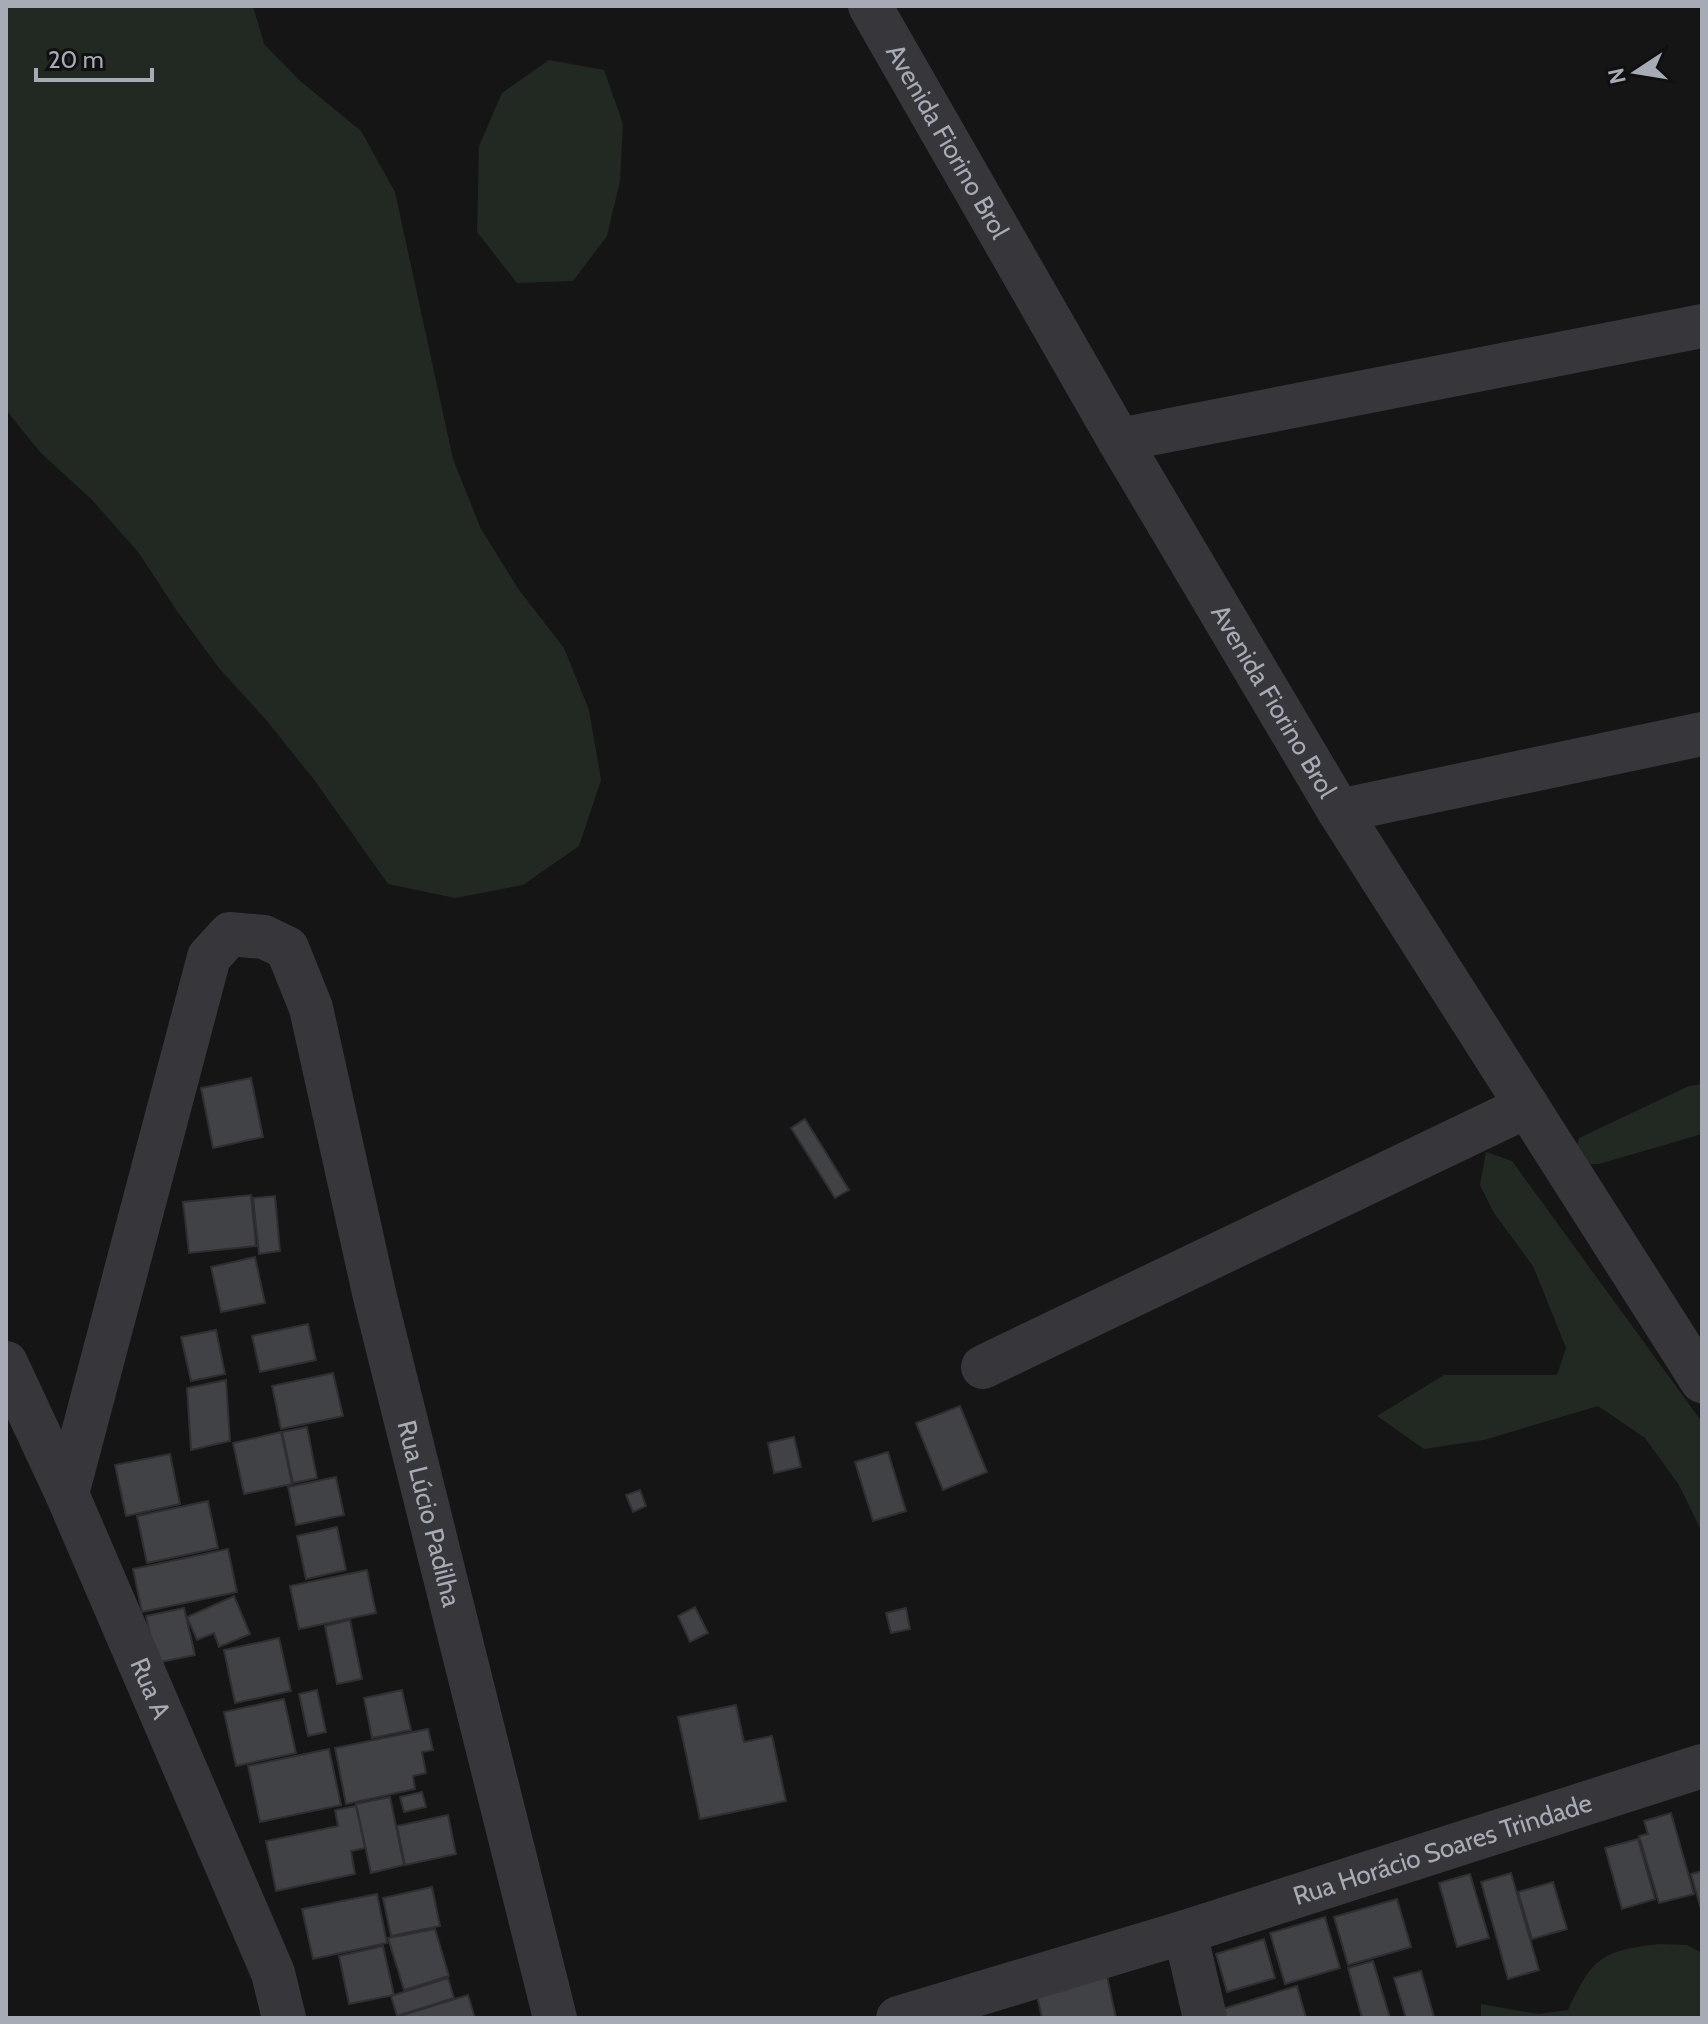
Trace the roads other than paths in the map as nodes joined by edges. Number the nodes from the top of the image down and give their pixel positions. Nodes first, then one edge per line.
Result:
1 (870, 6) edge
2 (1702, 326) edge
3 (1119, 440) junction
4 (1702, 734) edge
5 (1339, 811) junction
6 (1527, 1106) junction
7 (6, 1363) edge
8 (983, 1367) dead end
9 (1702, 1381) edge
10 (67, 1494) junction
11 (1702, 1766) edge
12 (1185, 1932) junction
13 (284, 2018) edge
14 (555, 2018) edge
15 (898, 2018) edge
16 (1205, 2018) edge

1 - 3 street, Avenida Fiorino Brol
2 - 3 street
3 - 5 street, Avenida Fiorino Brol
4 - 5 street
5 - 6 street, Avenida Fiorino Brol
6 - 8 street
6 - 9 street, Avenida Fiorino Brol
7 - 10 street, Rua A
10 - 13 street, Rua A
10 - 14 street, Rua Lúcio Padilha
11 - 12 street, Rua Horácio Soares Trindade
12 - 15 street, Rua Horácio Soares Trindade
12 - 16 street

